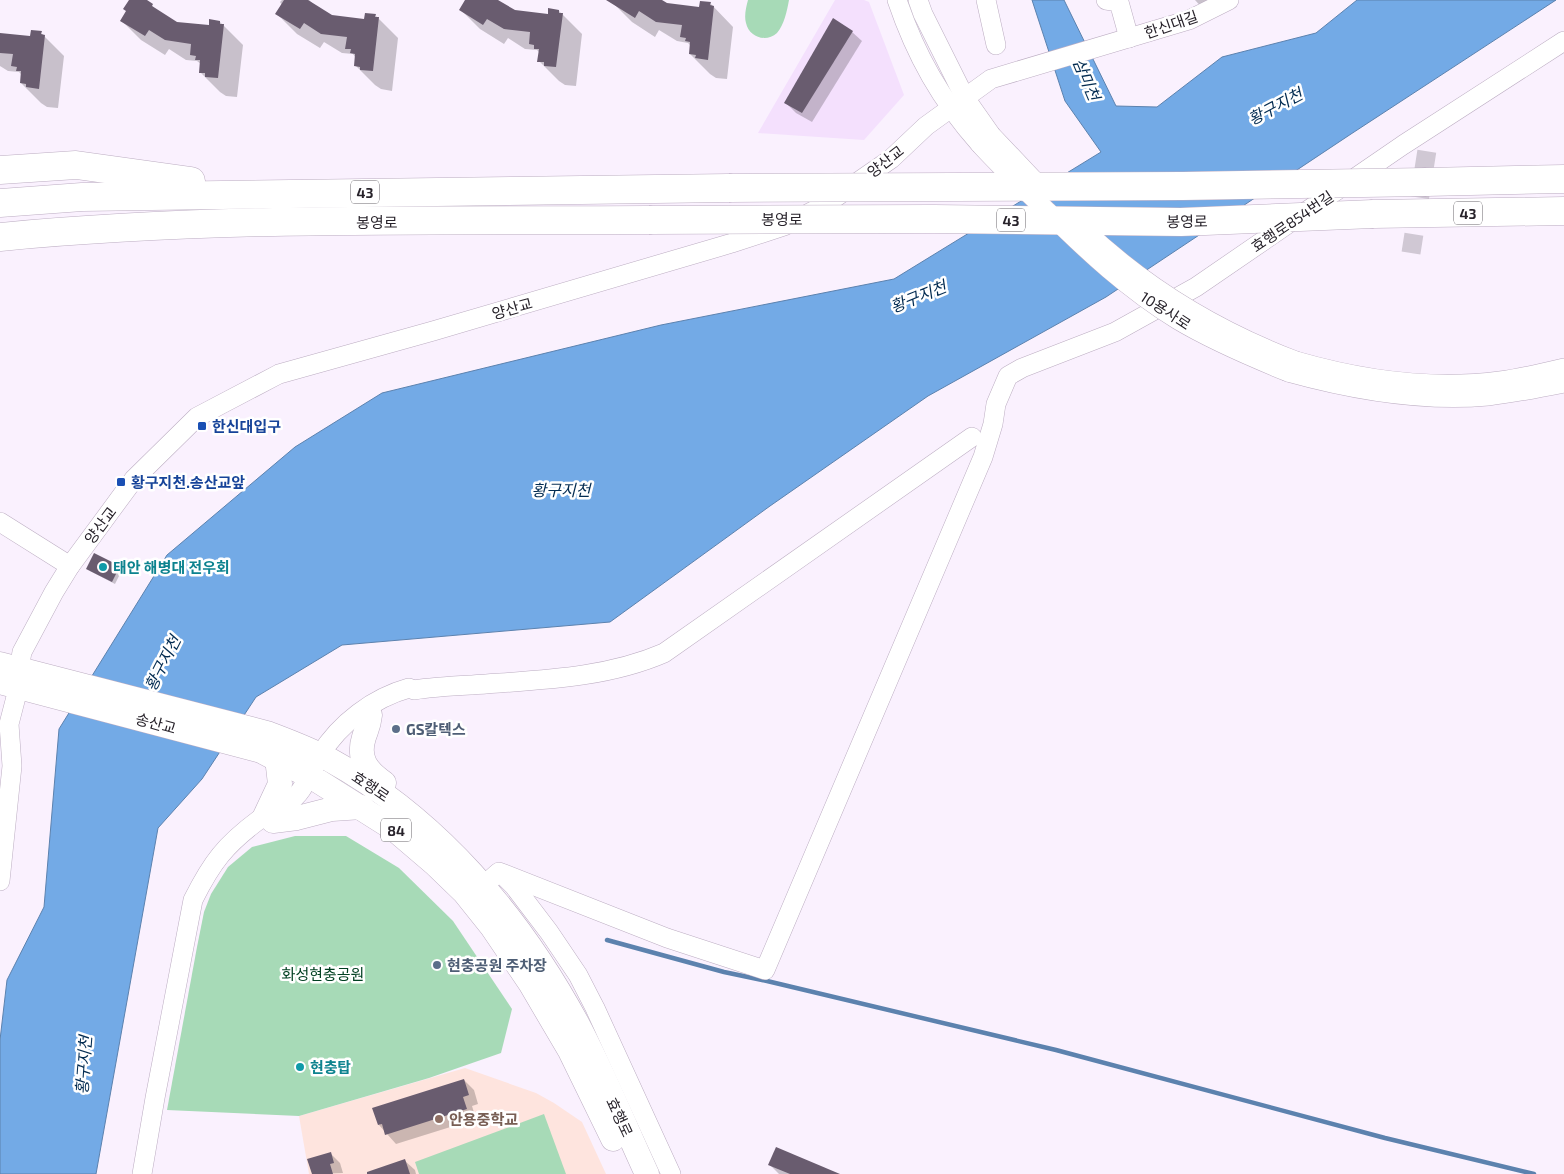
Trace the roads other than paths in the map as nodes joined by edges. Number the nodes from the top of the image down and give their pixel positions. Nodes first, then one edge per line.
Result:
1 (896, 0) edge
2 (918, 0) edge
3 (986, 0) edge
4 (1106, 0) edge
5 (1229, 0) edge
6 (934, 36) junction
7 (1128, 38) junction
8 (1564, 41) edge
9 (1110, 44) joint
10 (914, 45) junction
11 (996, 45) dead end
12 (958, 103) junction
13 (0, 170) edge
14 (1564, 179) edge
15 (279, 193) junction
16 (0, 203) edge
17 (1564, 211) edge
18 (148, 227) junction
19 (0, 237) edge
20 (0, 254) edge
21 (1292, 366) junction
22 (1564, 368) edge
23 (1564, 383) edge
24 (972, 438) dead end
25 (0, 522) edge
26 (70, 566) junction
27 (9, 675) edge
28 (414, 690) junction
29 (370, 715) junction
30 (268, 747) junction
31 (319, 768) junction
32 (396, 803) junction
33 (368, 811) junction
34 (264, 821) junction
35 (427, 829) junction
36 (491, 879) junction
37 (0, 881) edge
38 (594, 1081) junction
39 (142, 1174) edge
40 (630, 1174) edge
41 (647, 1174) edge
42 (671, 1174) edge

1 - 10 street, 10용사로
2 - 6 street, 10용사로
3 - 11 street
4 - 7 street
5 - 7 street, 한신대길
6 - 10 street
6 - 12 street, 10용사로
7 - 9 street, 한신대길
8 - 36 street, 효행로854번길
9 - 12 street, 양산교
10 - 12 street, 10용사로
12 - 21 street, 10용사로, bridge
12 - 26 street, 양산교
13 - 15 highway
14 - 15 highway, 봉영로 / 43, bridge
15 - 16 highway, 봉영로 / 43
17 - 18 highway, 봉영로 / 43, bridge
18 - 19 highway, 봉영로 / 43
18 - 20 highway
21 - 22 street, 10용사로
21 - 23 street, 10용사로
24 - 28 street
25 - 26 street
26 - 27 street, 양산교
27 - 30 main road, 송산교 / 84
27 - 37 street, 양산교
28 - 29 street
28 - 31 street
29 - 31 street
29 - 32 main road
30 - 31 main road, 효행로 / 84
30 - 34 main road
31 - 32 main road, 효행로 / 84
31 - 33 main road, 효행로 / 84
31 - 34 street
32 - 35 main road, 효행로 / 84
33 - 34 main road
33 - 35 main road
33 - 38 main road, 효행로 / 84
34 - 39 street
35 - 36 main road, 효행로 / 84
36 - 38 main road, 효행로 / 84
36 - 42 street
38 - 40 main road, 효행로 / 84
38 - 41 main road, 효행로 / 84

